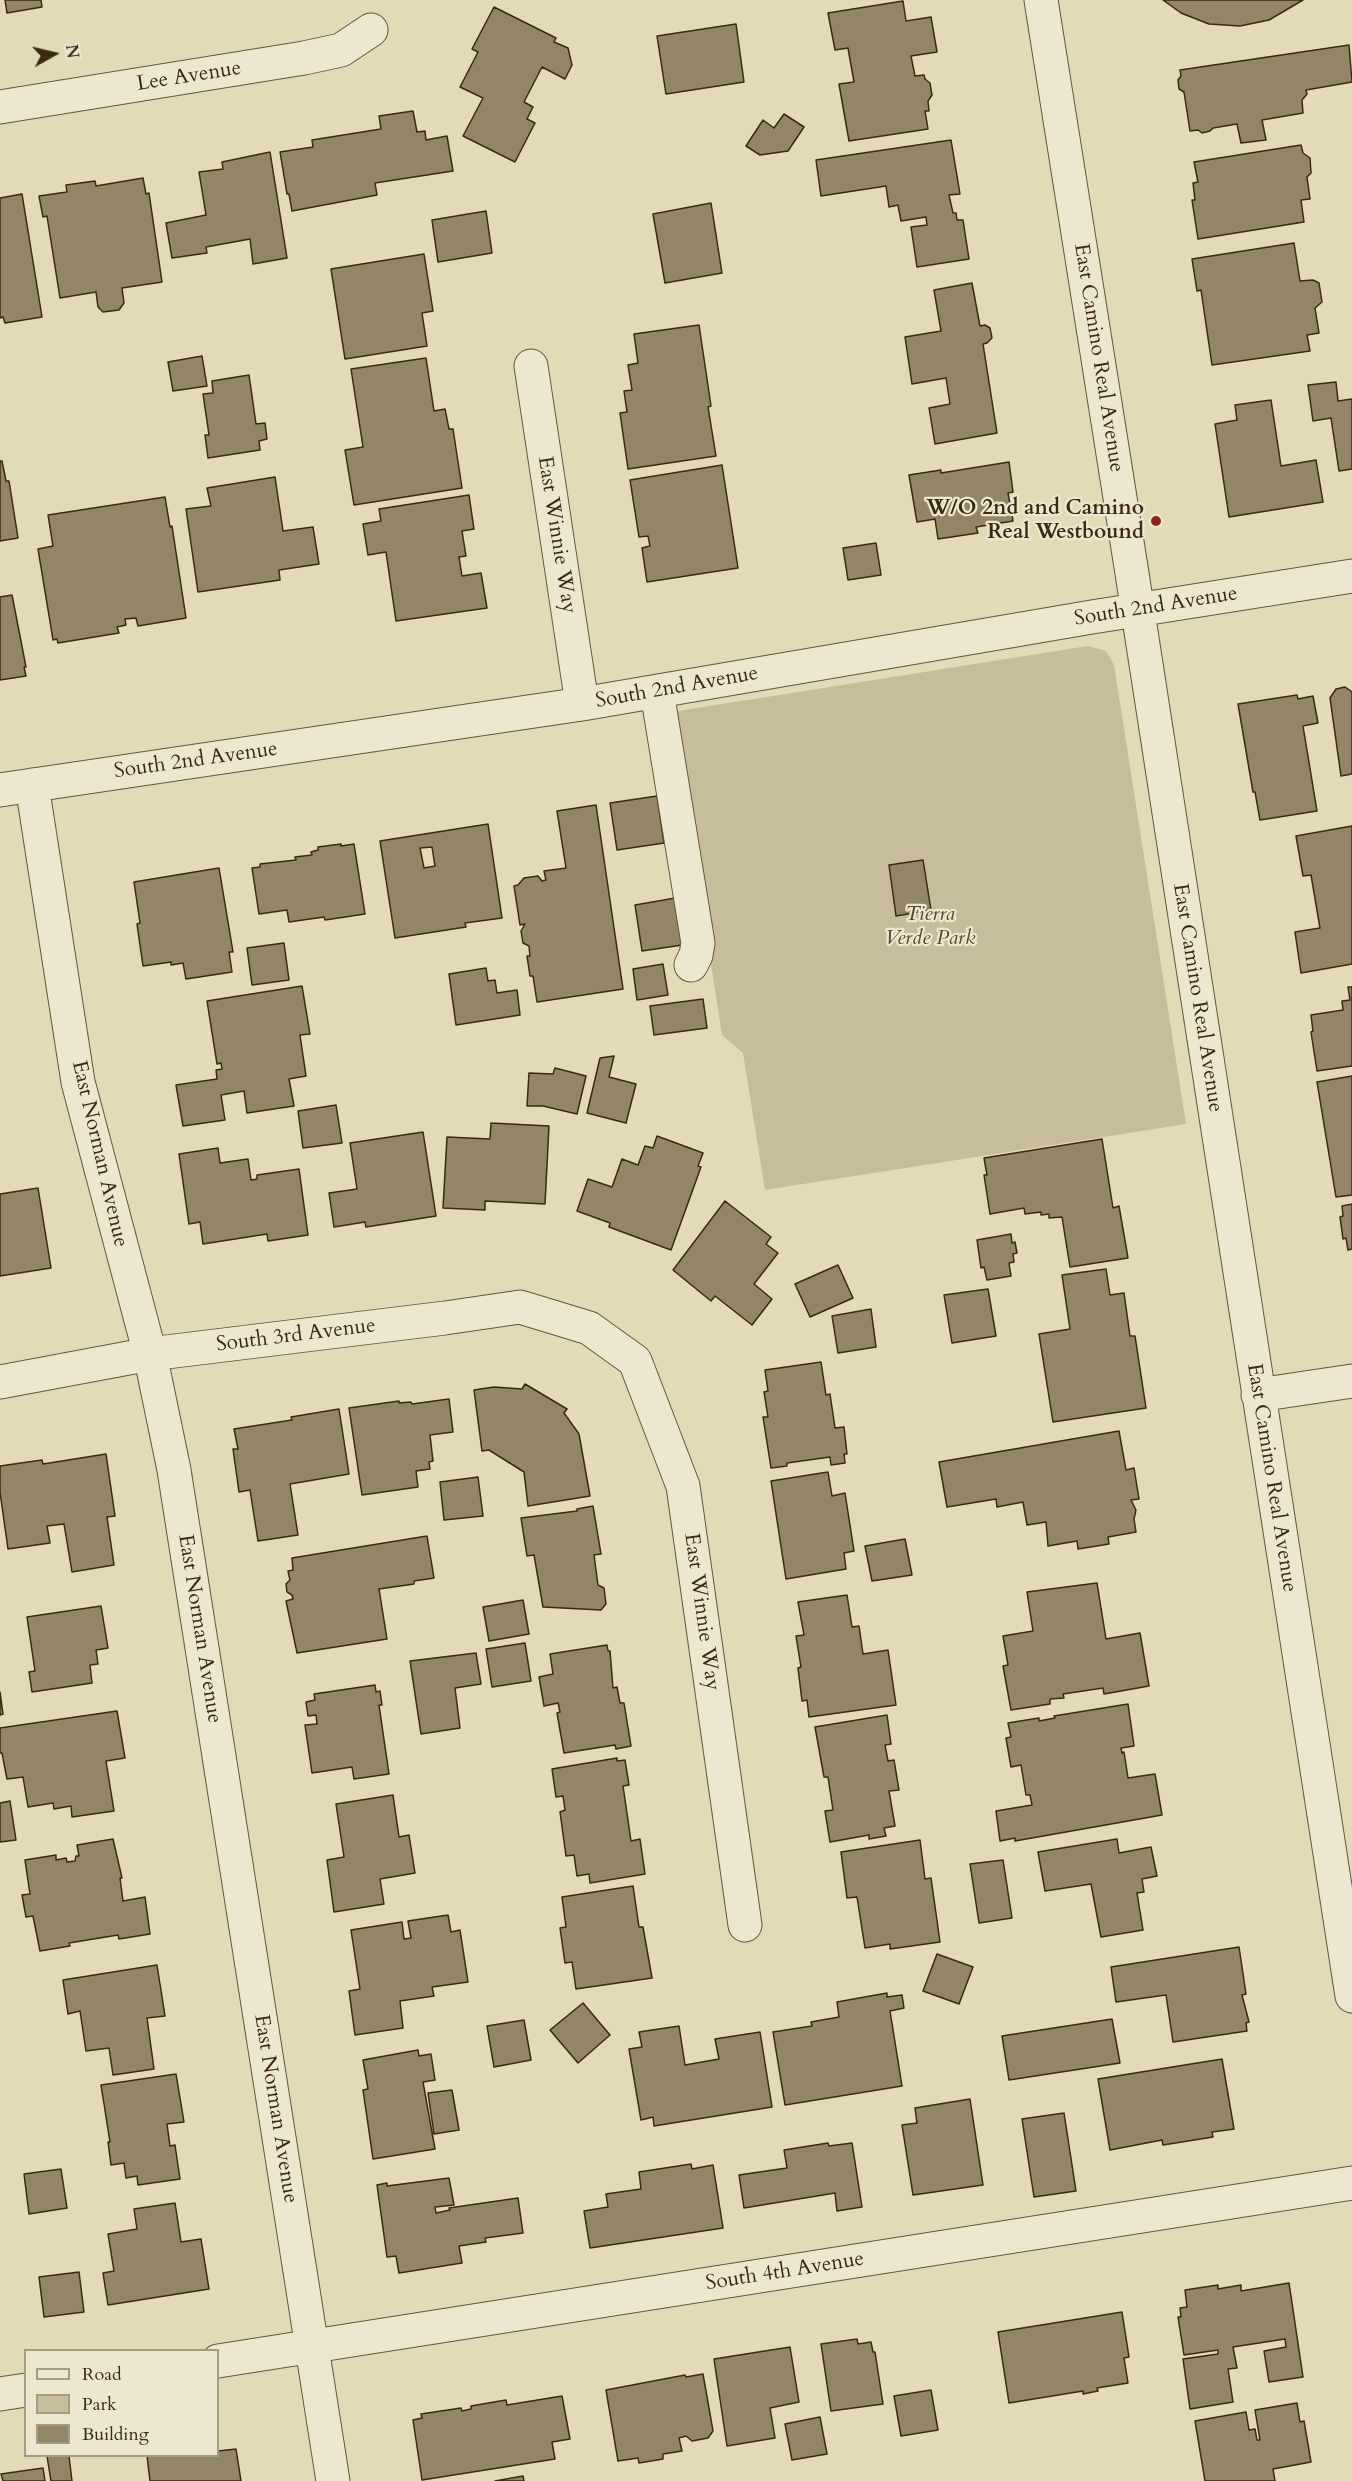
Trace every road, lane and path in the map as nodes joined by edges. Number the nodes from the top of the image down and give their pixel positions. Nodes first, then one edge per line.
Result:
1 (1041, 0) edge
2 (371, 30) dead end
3 (0, 107) edge
4 (531, 366) dead end
5 (1352, 576) edge
6 (1138, 610) junction
7 (657, 692) junction
8 (582, 704) junction
9 (32, 785) junction
10 (0, 790) edge
11 (691, 965) dead end
12 (590, 1328) joint
13 (150, 1354) junction
14 (1352, 1381) edge
15 (0, 1382) edge
16 (1258, 1395) junction
17 (745, 1925) dead end
18 (1352, 1996) edge
19 (1352, 2183) edge
20 (312, 2346) junction
21 (219, 2361) edge
22 (24, 2390) edge
23 (0, 2394) edge
24 (333, 2481) edge

1 - 6 street, East Camino Real Avenue
2 - 3 street, Lee Avenue
4 - 8 street, East Winnie Way
5 - 6 street, South 2nd Avenue
6 - 7 street, South 2nd Avenue
6 - 16 street, East Camino Real Avenue
7 - 8 street, South 2nd Avenue
7 - 11 street
8 - 9 street, South 2nd Avenue
9 - 10 street, South 2nd Avenue
9 - 13 street, East Norman Avenue
12 - 13 street, South 3rd Avenue
12 - 17 street, East Winnie Way
13 - 15 street, South 3rd Avenue
13 - 20 street, East Norman Avenue
14 - 16 street
16 - 18 street, East Camino Real Avenue
19 - 20 street, South 4th Avenue
20 - 21 street, South 4th Avenue
20 - 24 street, East Norman Avenue
22 - 23 street

